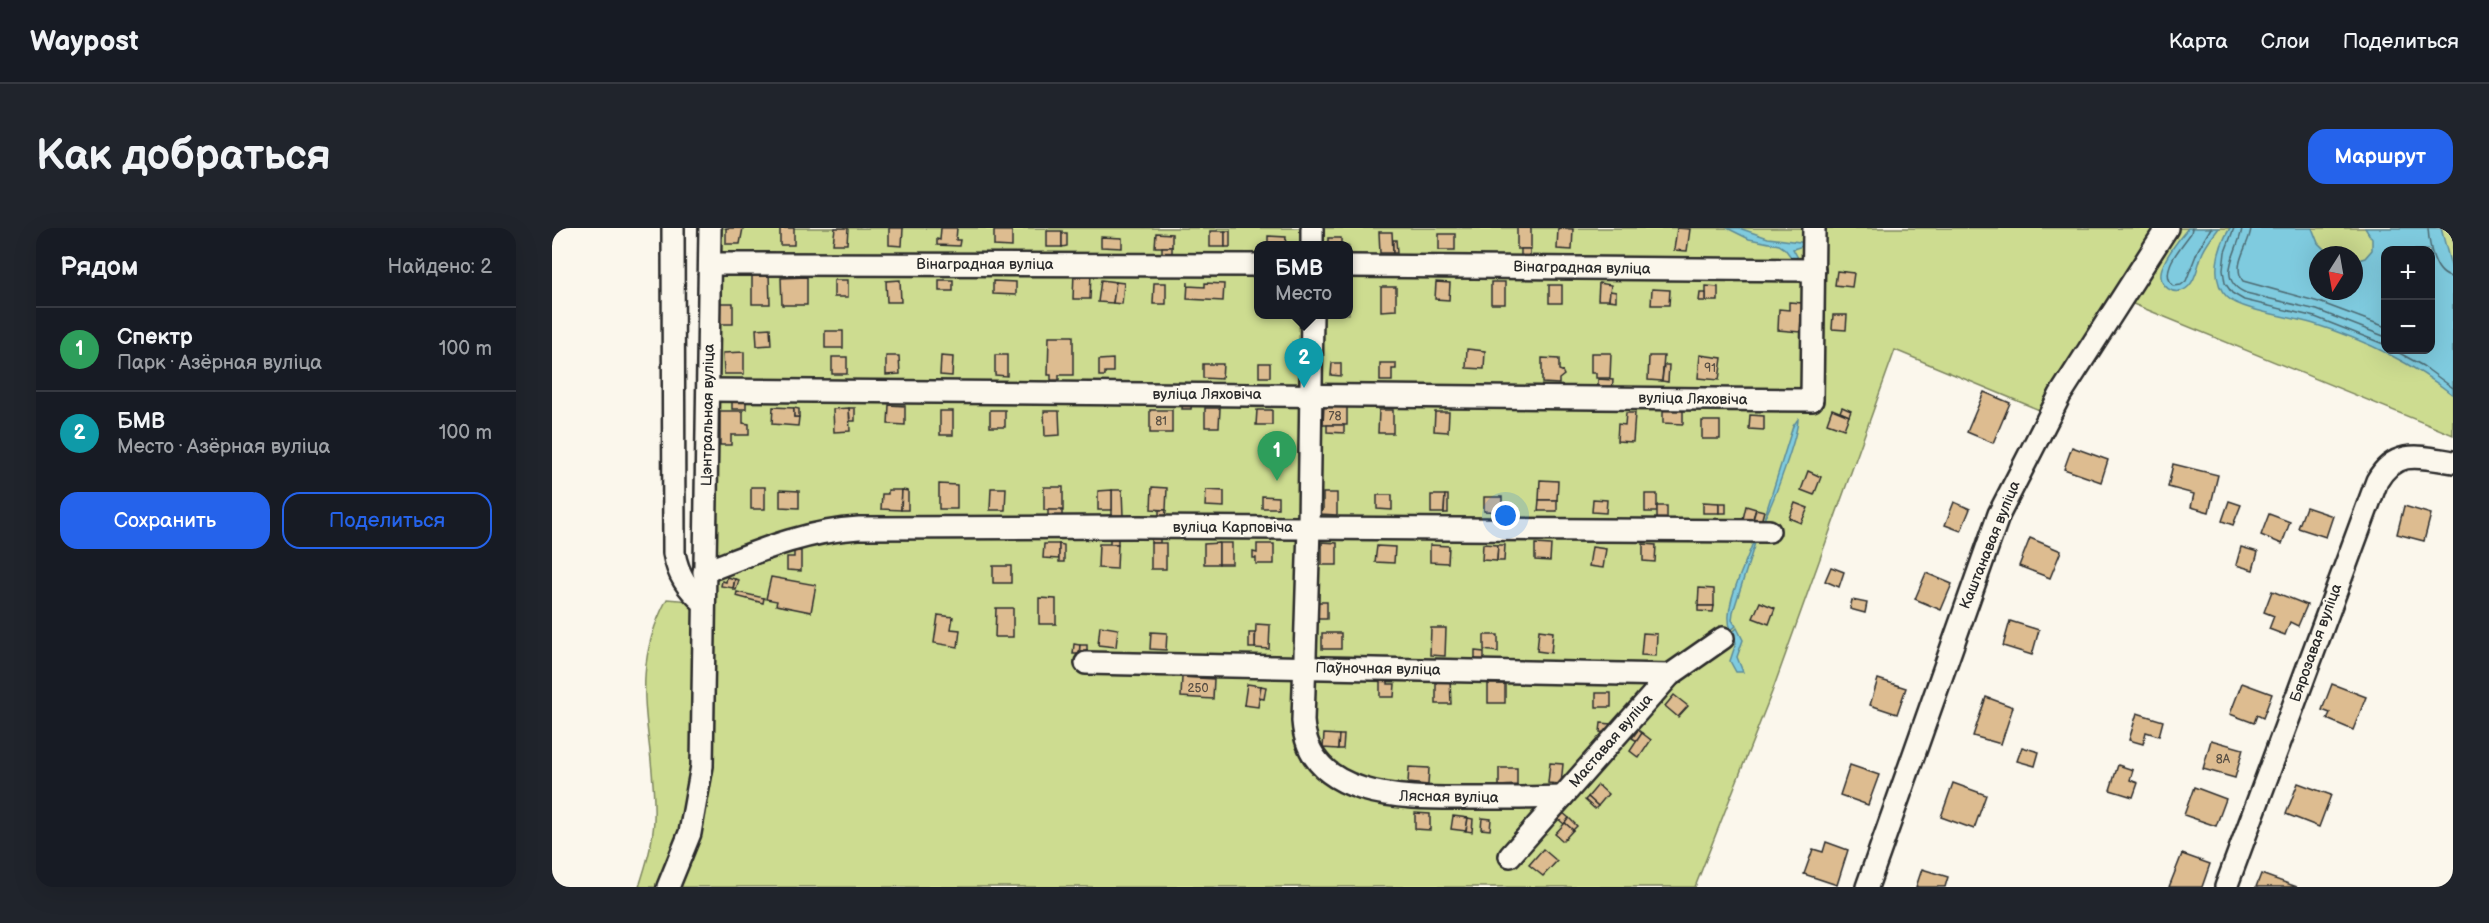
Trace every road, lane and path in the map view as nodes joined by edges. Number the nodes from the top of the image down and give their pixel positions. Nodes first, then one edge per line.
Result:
1 (673, 228) edge
2 (710, 228) edge
3 (1814, 228) edge
4 (2167, 228) edge
5 (710, 264) junction
6 (1254, 265) edge
7 (1353, 266) edge
8 (1814, 270) junction
9 (1311, 319) edge
10 (709, 390) junction
11 (1310, 395) junction
12 (2453, 462) edge
13 (1309, 527) junction
14 (1769, 531) dead end
15 (704, 572) junction
16 (704, 602) junction
17 (1723, 638) dead end
18 (1086, 663) dead end
19 (1306, 667) junction
20 (1670, 675) junction
21 (1562, 797) junction
22 (1510, 856) dead end
23 (668, 887) edge
24 (1867, 887) edge
25 (2226, 887) edge

1 - 16 street
2 - 5 street, Цэнтральная вуліца
3 - 8 street
4 - 24 street, Каштанавая вуліца
5 - 6 street, Вінаградная вуліца
5 - 10 street, Цэнтральная вуліца
7 - 8 street, Вінаградная вуліца
8 - 11 street, вуліца Ляховіча
9 - 11 street, Лясная вуліца
10 - 11 street, вуліца Ляховіча
10 - 15 street, Цэнтральная вуліца
11 - 13 street, Лясная вуліца
12 - 25 street, Бярозавая вуліца
13 - 14 street, вуліца Карповіча
13 - 15 street, вуліца Карповіча
13 - 19 street, Лясная вуліца
15 - 16 street, Цэнтральная вуліца
16 - 23 street, Цэнтральная вуліца
17 - 20 street, Маставая вуліца
18 - 19 street, Паўночная вуліца
19 - 20 street, Паўночная вуліца
19 - 21 street, Лясная вуліца
20 - 21 street, Маставая вуліца
21 - 22 street, Маставая вуліца

